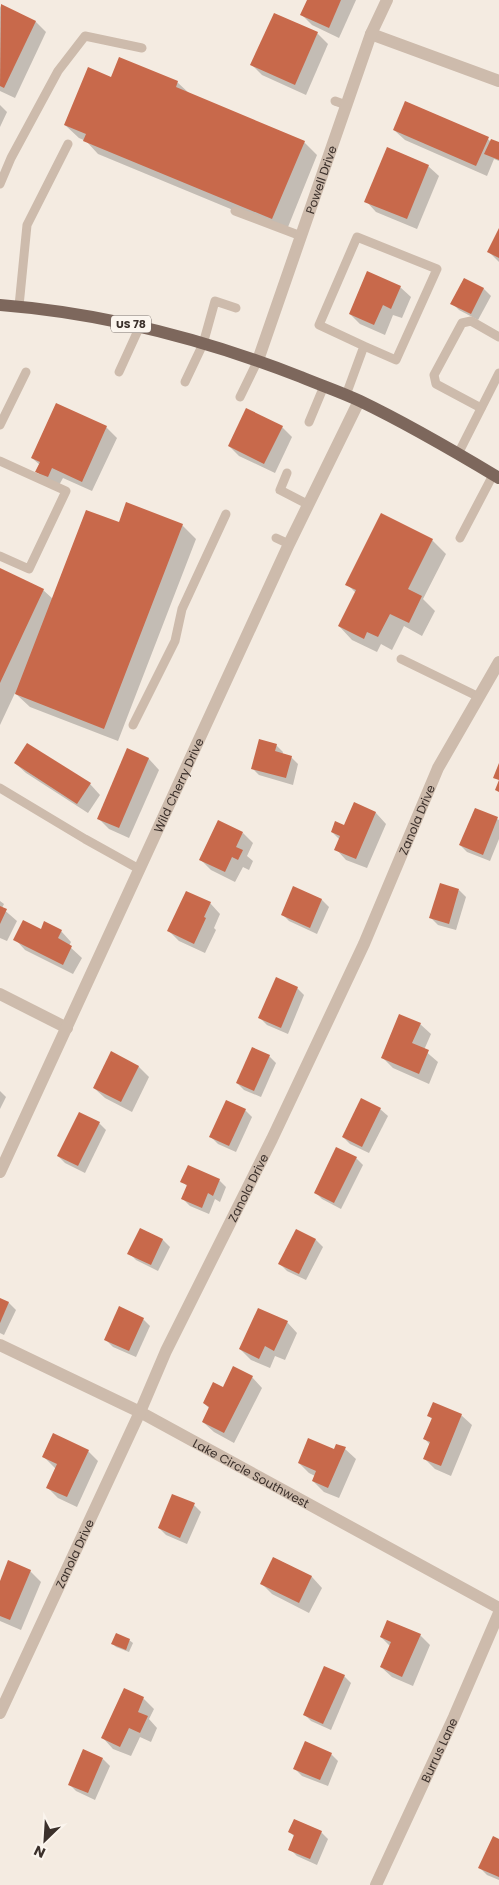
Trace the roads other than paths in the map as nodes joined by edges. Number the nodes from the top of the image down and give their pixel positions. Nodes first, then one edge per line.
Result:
1 (387, 0) edge
2 (371, 34) junction
3 (142, 48) dead end
4 (499, 82) edge
5 (68, 144) dead end
6 (0, 184) edge
7 (235, 211) dead end
8 (301, 236) junction
9 (0, 304) edge
10 (19, 306) junction
11 (236, 308) dead end
12 (140, 326) junction
13 (499, 337) edge
14 (203, 344) junction
15 (364, 346) junction
16 (258, 360) junction
17 (26, 372) dead end
18 (119, 372) dead end
19 (499, 373) edge
20 (185, 382) dead end
21 (324, 386) junction
22 (346, 395) junction
23 (240, 397) dead end
24 (359, 400) junction
25 (481, 408) junction
26 (309, 422) dead end
27 (0, 425) edge
28 (458, 454) junction
29 (0, 461) edge
30 (287, 473) dead end
31 (496, 477) edge
32 (309, 504) junction
33 (226, 514) dead end
34 (276, 538) dead end
35 (460, 538) dead end
36 (290, 544) junction
37 (0, 556) edge
38 (401, 660) dead end
39 (499, 662) edge
40 (479, 697) junction
41 (133, 724) dead end
42 (0, 788) edge
43 (139, 869) junction
44 (0, 994) edge
45 (67, 1028) junction
46 (0, 1172) edge
47 (0, 1345) edge
48 (140, 1412) junction
49 (499, 1608) edge
50 (499, 1613) edge
51 (0, 1713) edge
52 (376, 1885) edge

1 - 2 street, Powell Drive
2 - 4 street
2 - 8 street, Powell Drive
3 - 6 lane
5 - 10 lane
7 - 8 lane
8 - 16 street, Powell Drive
9 - 10 main road, US 78
10 - 12 main road, US 78
11 - 14 lane
12 - 14 main road, US 78
12 - 18 lane
13 - 25 lane
14 - 16 main road, US 78
14 - 20 lane
15 - 15 lane
15 - 22 lane
16 - 21 main road, US 78
16 - 23 lane
17 - 27 lane
19 - 25 lane
21 - 22 main road, US 78
21 - 26 lane
22 - 24 main road, US 78
24 - 28 main road, US 78
24 - 32 street, Wild Cherry Drive
25 - 28 lane
28 - 31 main road, US 78
29 - 37 lane
30 - 32 lane
31 - 35 lane
32 - 36 street, Wild Cherry Drive
33 - 41 lane
34 - 36 lane
36 - 43 street, Wild Cherry Drive
38 - 40 lane
39 - 40 street, Zanola Drive
40 - 48 street, Zanola Drive
42 - 43 lane
43 - 45 street, Wild Cherry Drive
44 - 45 street
45 - 46 street, Wild Cherry Drive
47 - 48 street, Lake Circle Southwest
48 - 49 street, Lake Circle Southwest
48 - 51 street, Zanola Drive
50 - 52 street, Burrus Lane

